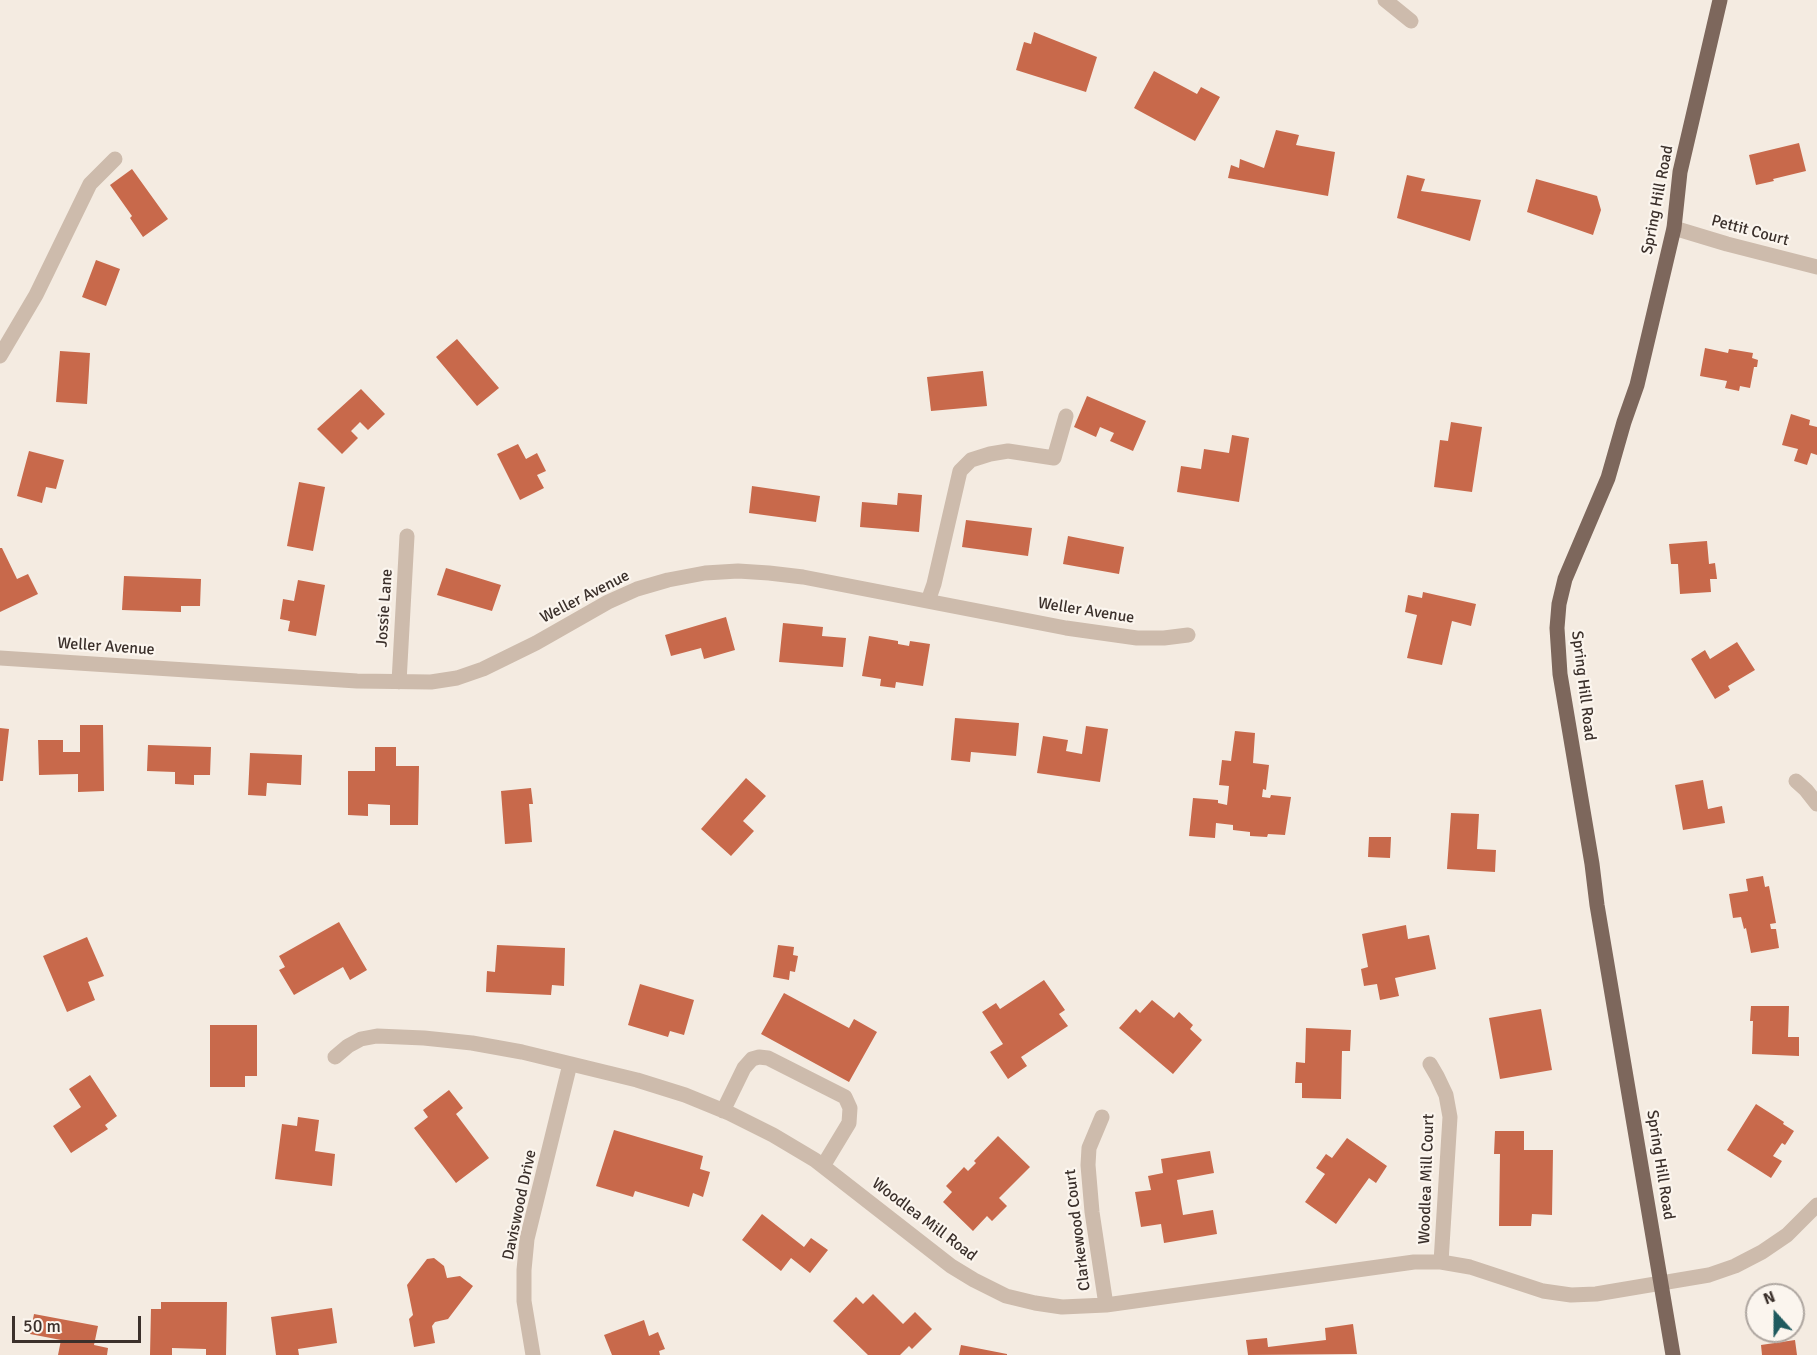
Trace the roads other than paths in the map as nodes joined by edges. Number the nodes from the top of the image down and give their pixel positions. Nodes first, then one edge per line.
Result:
1 (1385, 0) edge
2 (1720, 0) edge
3 (1412, 21) dead end
4 (115, 159) dead end
5 (1674, 228) junction
6 (1817, 267) edge
7 (0, 356) edge
8 (1066, 416) dead end
9 (407, 536) dead end
10 (928, 601) junction
11 (1188, 634) dead end
12 (0, 658) edge
13 (399, 682) junction
14 (1796, 781) dead end
15 (1817, 804) edge
16 (335, 1057) dead end
17 (570, 1064) junction
18 (1430, 1065) dead end
19 (723, 1111) junction
20 (1102, 1117) dead end
21 (823, 1166) junction
22 (1817, 1205) edge
23 (1441, 1262) junction
24 (1660, 1284) junction
25 (1106, 1305) junction
26 (533, 1355) edge
27 (1673, 1355) edge

1 - 3 street
2 - 5 main road, Spring Hill Road
4 - 7 street
5 - 6 street, Pettit Court
5 - 24 main road, Spring Hill Road
8 - 10 street
9 - 13 street, Jossie Lane
10 - 11 street, Weller Avenue
10 - 13 street, Weller Avenue
12 - 13 street, Weller Avenue
14 - 15 street
16 - 17 street, Woodlea Mill Road
17 - 19 street, Woodlea Mill Road
17 - 26 street, Daviswood Drive
18 - 23 street, Woodlea Mill Court
19 - 21 street, Woodlea Mill Road
19 - 21 street
20 - 25 street, Clarkewood Court
21 - 25 street, Woodlea Mill Road
22 - 24 street, Woodlea Mill Road
23 - 24 street, Woodlea Mill Road
23 - 25 street, Woodlea Mill Road
24 - 27 main road, Spring Hill Road

